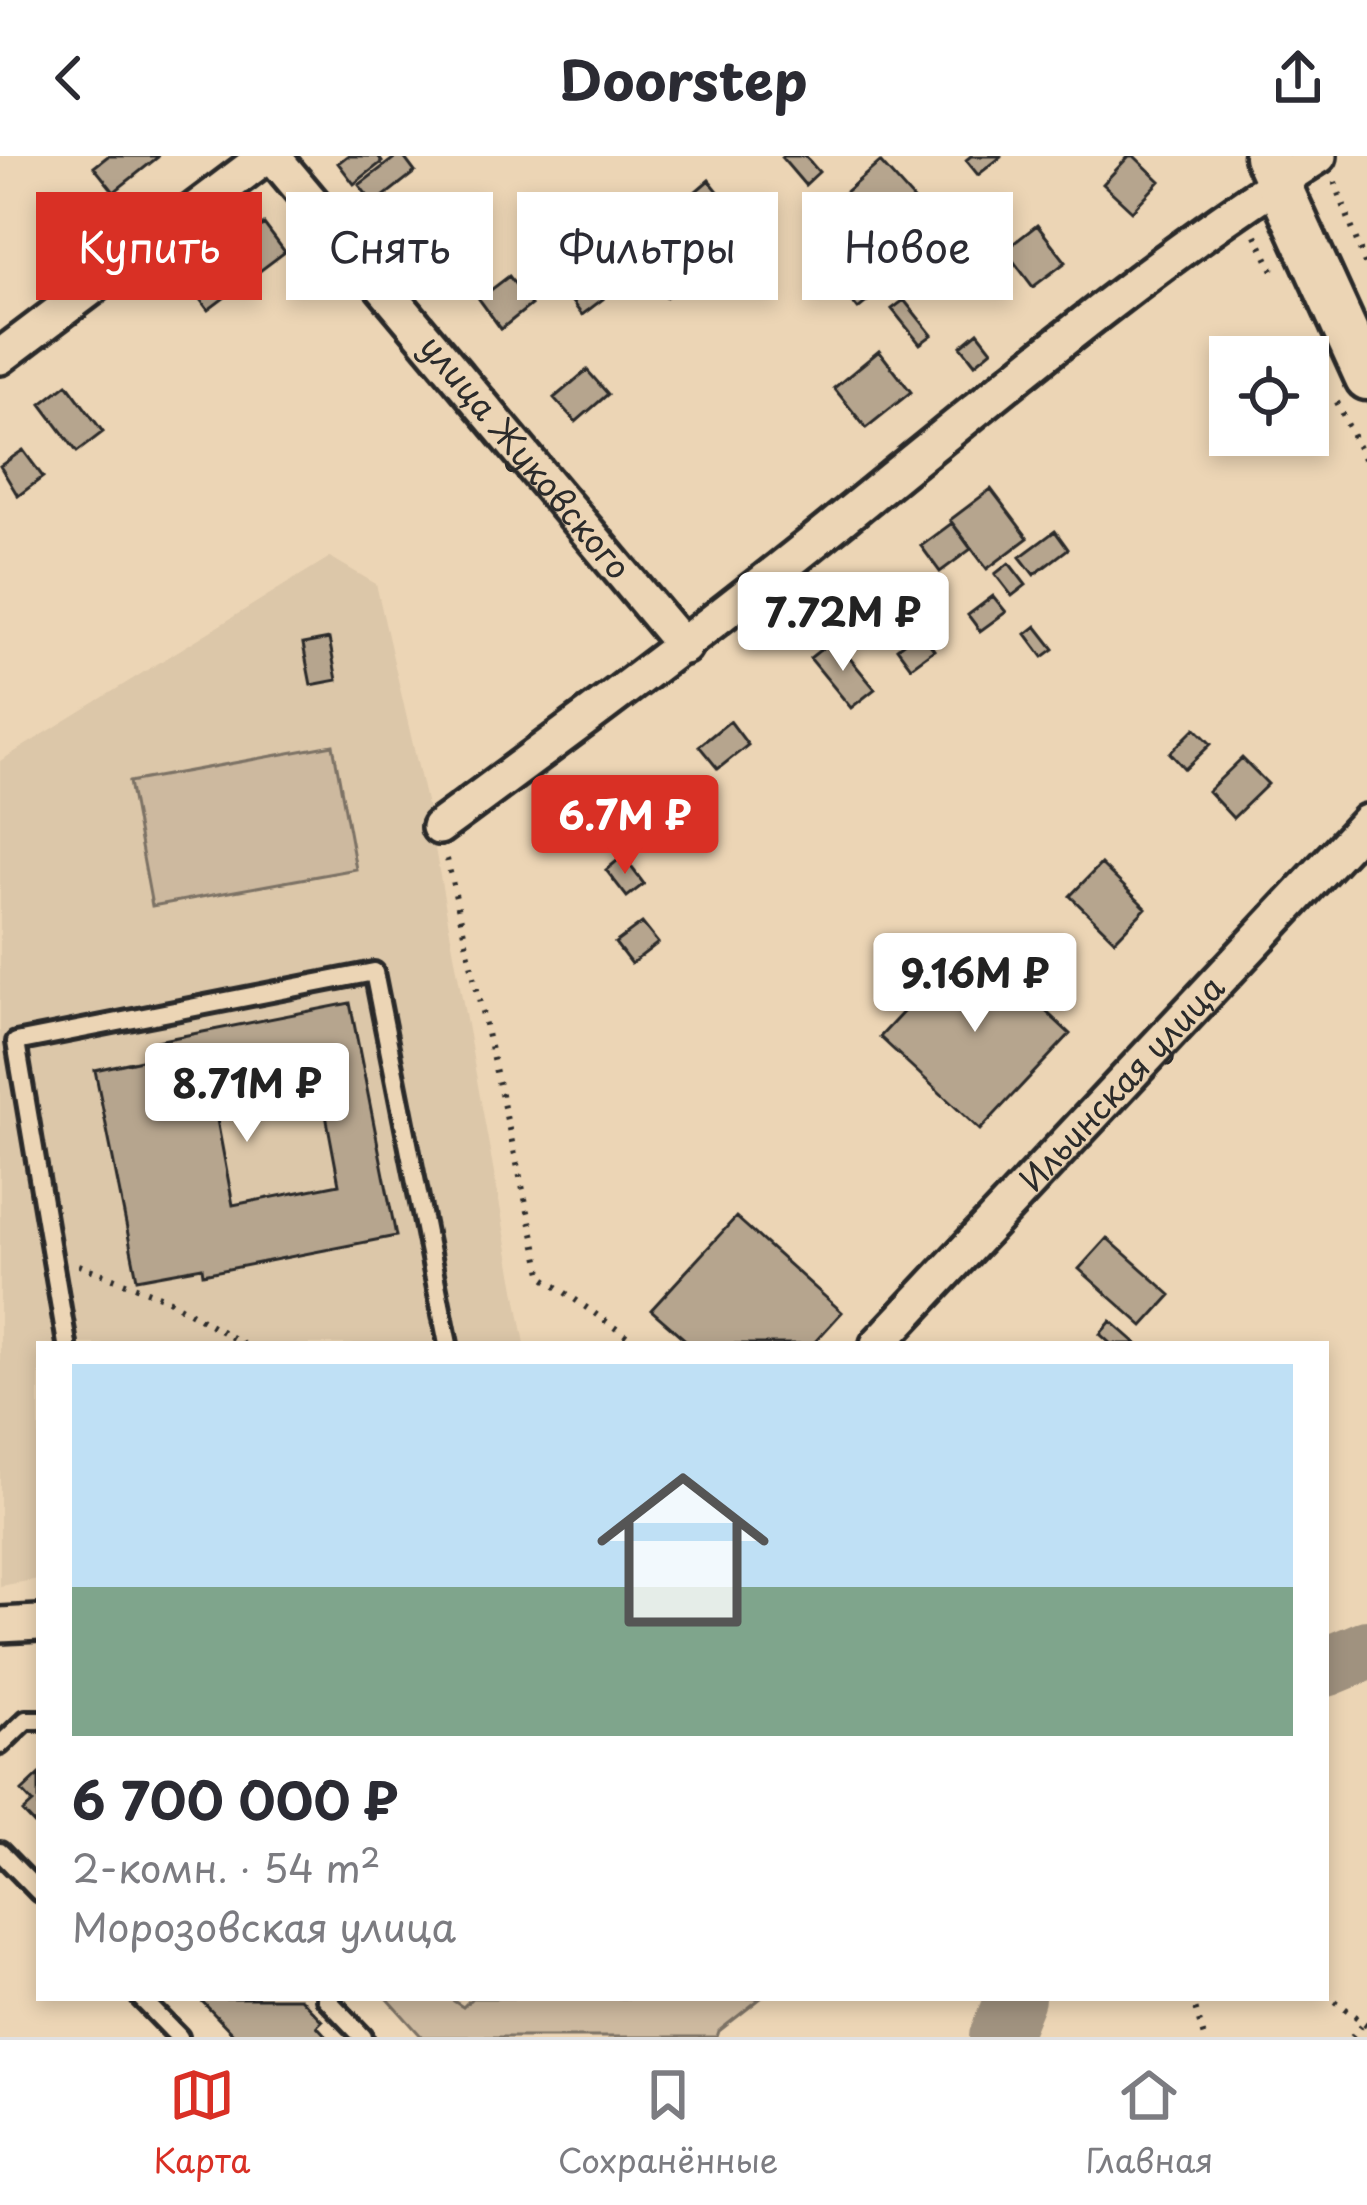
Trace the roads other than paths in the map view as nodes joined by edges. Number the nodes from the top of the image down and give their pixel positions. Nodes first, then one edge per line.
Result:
1 (270, 156) edge
2 (1326, 165) edge
3 (1271, 169) edge
4 (0, 357) edge
5 (1367, 378) edge
6 (684, 647) junction
7 (1367, 821) edge
8 (440, 827) road end
9 (66, 1341) edge
10 (447, 1341) edge
11 (881, 1341) edge
12 (36, 1623) edge
13 (0, 1625) edge
14 (36, 1720) edge
15 (0, 1744) edge
16 (0, 1852) edge
17 (36, 1889) edge
18 (144, 2001) edge
19 (329, 2001) edge
20 (179, 2037) edge
21 (363, 2037) edge

1 - 4 street
1 - 6 street, улица Жуковского
2 - 3 street
3 - 5 street
3 - 6 street
6 - 8 street
7 - 11 street, Ильинская улица
9 - 10 lane
12 - 13 street
14 - 15 lane
16 - 17 lane
18 - 20 lane
19 - 21 lane

